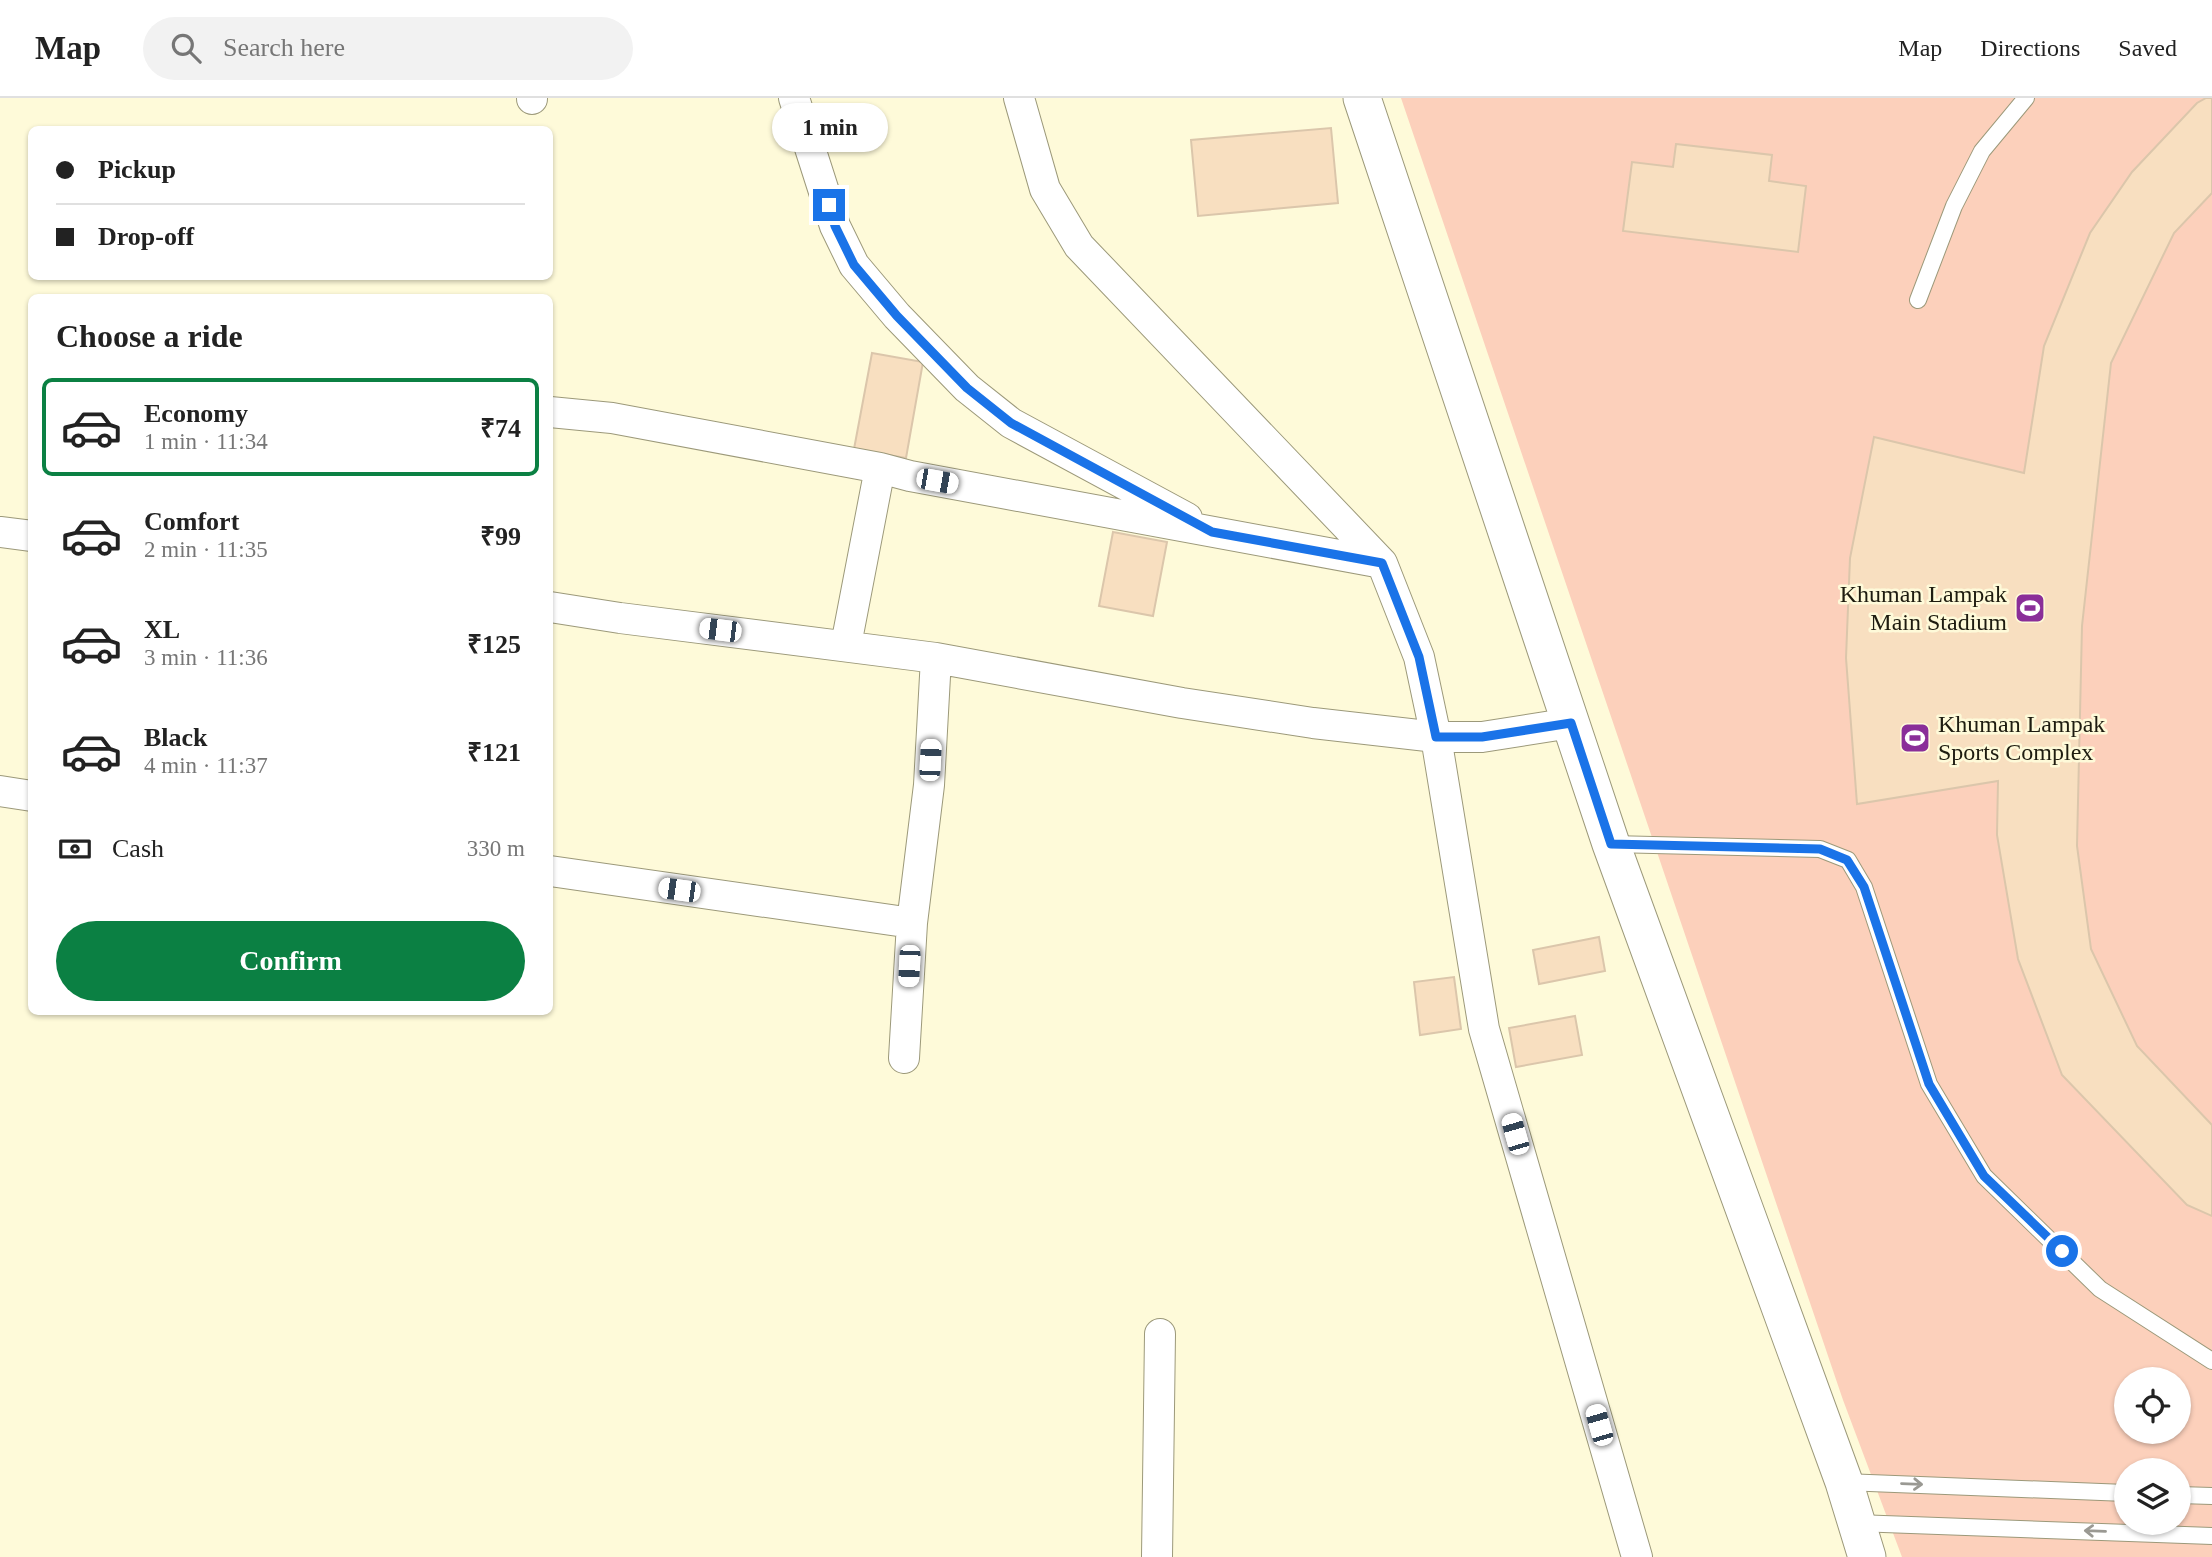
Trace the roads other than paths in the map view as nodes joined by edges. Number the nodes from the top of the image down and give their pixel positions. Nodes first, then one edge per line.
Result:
1 (794, 98) edge
2 (1019, 98) edge
3 (1362, 98) edge
4 (2026, 98) edge
5 (1918, 300) dead end
6 (553, 412) edge
7 (880, 468) junction
8 (0, 532) edge
9 (1212, 532) junction
10 (28, 536) edge
11 (1382, 563) junction
12 (553, 607) edge
13 (846, 645) junction
14 (936, 658) junction
15 (1571, 723) junction
16 (1436, 737) junction
17 (0, 791) edge
18 (28, 795) edge
19 (1611, 844) junction
20 (553, 871) edge
21 (912, 923) junction
22 (904, 1058) dead end
23 (1160, 1334) dead end
24 (2212, 1361) edge
25 (1844, 1482) junction
26 (2114, 1493) edge
27 (2191, 1495) edge
28 (2212, 1496) edge
29 (1856, 1523) junction
30 (2212, 1536) edge
31 (1157, 1557) edge
32 (1637, 1557) edge
33 (1867, 1557) edge

1 - 9 street
2 - 11 street
3 - 15 street
4 - 5 lane
6 - 7 street
7 - 9 street
7 - 13 street
8 - 10 street
9 - 11 street
11 - 16 street
12 - 13 street
13 - 14 street
14 - 16 street
14 - 21 street
15 - 16 street
15 - 19 street
16 - 32 street
17 - 18 street
19 - 24 lane
19 - 25 street
20 - 21 street
21 - 22 street
23 - 31 street
25 -> 26 lane
25 - 29 street
27 - 28 lane
30 -> 29 lane
29 - 33 street

